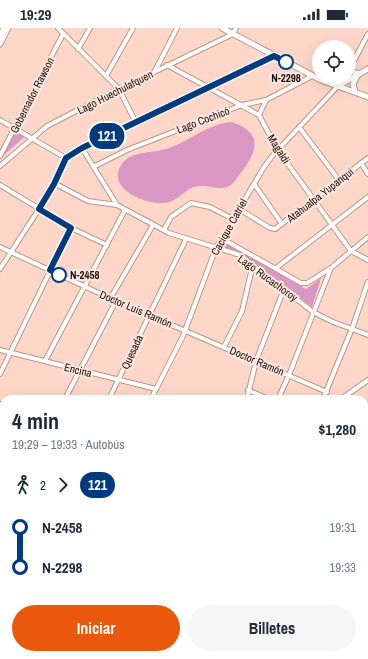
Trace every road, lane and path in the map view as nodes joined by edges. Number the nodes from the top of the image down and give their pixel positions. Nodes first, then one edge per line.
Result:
1 (58, 28) edge
2 (90, 28) edge
3 (133, 28) edge
4 (178, 28) edge
5 (222, 28) edge
6 (236, 28) edge
7 (5, 29) edge
8 (64, 34) junction
9 (233, 34) junction
10 (368, 34) edge
11 (0, 36) edge
12 (0, 44) edge
13 (78, 48) junction
14 (274, 56) junction
15 (356, 57) edge
16 (167, 65) junction
17 (368, 69) edge
18 (155, 71) junction
19 (356, 73) edge
20 (360, 74) junction
21 (106, 76) junction
22 (312, 76) joint
23 (333, 84) edge
24 (338, 86) junction
25 (208, 87) junction
26 (119, 89) junction
27 (355, 92) junction
28 (368, 97) edge
29 (266, 100) junction
30 (242, 105) junction
31 (259, 115) junction
32 (0, 120) edge
33 (136, 123) junction
34 (299, 127) junction
35 (14, 128) junction
36 (33, 139) junction
37 (82, 148) junction
38 (277, 149) junction
39 (0, 156) edge
40 (66, 158) junction
41 (368, 158) edge
42 (361, 163) junction
43 (0, 166) edge
44 (95, 166) junction
45 (368, 174) edge
46 (339, 180) junction
47 (54, 184) junction
48 (254, 184) junction
49 (0, 185) edge
50 (368, 197) edge
51 (314, 199) junction
52 (117, 205) junction
53 (39, 209) junction
54 (239, 209) junction
55 (125, 210) junction
56 (233, 219) junction
57 (282, 224) junction
58 (153, 225) junction
59 (331, 225) junction
60 (71, 228) junction
61 (164, 230) junction
62 (368, 237) edge
63 (221, 238) junction
64 (186, 239) junction
65 (107, 245) junction
66 (0, 246) edge
67 (216, 248) junction
68 (351, 251) junction
69 (11, 252) junction
70 (368, 260) edge
71 (253, 264) junction
72 (276, 268) junction
73 (331, 268) junction
74 (0, 269) edge
75 (50, 270) junction
76 (368, 282) edge
77 (85, 287) junction
78 (284, 288) junction
79 (366, 297) edge
80 (110, 299) junction
81 (116, 301) junction
82 (313, 312) junction
83 (149, 315) junction
84 (352, 328) junction
85 (186, 330) junction
86 (368, 334) edge
87 (224, 346) junction
88 (0, 350) edge
89 (10, 353) junction
90 (45, 361) junction
91 (256, 361) junction
92 (79, 370) junction
93 (0, 374) edge
94 (289, 375) junction
95 (119, 380) junction
96 (368, 380) edge
97 (156, 389) junction
98 (248, 390) junction
99 (327, 392) junction
100 (67, 395) edge
101 (111, 395) edge
102 (153, 395) edge
103 (247, 395) edge
104 (259, 395) edge
105 (280, 395) edge
106 (325, 395) edge
107 (347, 395) edge

1 - 8 street
2 - 13 street
3 - 21 street
4 - 18 street
5 - 9 main road
6 - 9 street
7 - 11 main road
7 - 12 main road
8 - 13 street
8 - 35 street, Gobernador Rawson
9 - 14 main road
9 - 16 street, Lago Huechulafquen
10 - 15 street
13 - 21 street
14 - 22 main road
14 - 25 street
16 - 18 street, Lago Huechulafquen
16 - 25 street
17 - 20 main road
18 - 26 street, Lago Huechulafquen
19 - 20 street
20 - 24 main road
20 - 27 main road
21 - 26 street
22 - 29 street, Lago Cochicó
23 - 24 main road
24 - 27 main road
24 - 34 street, Cacique Catriel
25 - 30 street
25 - 33 street
26 - 33 street
26 - 36 street, Lago Huechulafquen
27 - 28 main road
29 - 30 street, Lago Cochicó
29 - 31 street
30 - 31 street
30 - 44 street, Lago Cochicó
31 - 38 street, Magaldi
32 - 35 street
33 - 37 street
34 - 38 street, Cacique Catriel
34 - 46 street
35 - 36 street
35 - 39 street, Gobernador Rawson
36 - 40 street
36 - 43 street, Lago Huechulafquen
37 - 40 street
37 - 44 street, Lago Rucachoroy
38 - 48 street, Cacique Catriel
38 - 51 street, Magaldi
40 - 47 street
41 - 42 street, Atahualpa Yupanqui
42 - 45 street
42 - 46 street, Atahualpa Yupanqui
44 - 52 street, Lago Rucachoroy
46 - 51 street, Atahualpa Yupanqui
47 - 52 street
47 - 53 street
48 - 54 street, Cacique Catriel
48 - 57 street
49 - 53 street
50 - 59 street
51 - 57 street, Atahualpa Yupanqui
51 - 59 street, Magaldi
52 - 55 street, Lago Rucachoroy
53 - 60 street
53 - 69 street
54 - 56 street, Cacique Catriel
54 - 57 street, Atahualpa Yupanqui
55 - 58 street, Lago Rucachoroy
55 - 65 street
56 - 61 street
56 - 63 street, Cacique Catriel
58 - 61 street, Lago Rucachoroy
58 - 80 street
59 - 68 street, Magaldi
59 - 72 street
60 - 65 street
60 - 75 street
61 - 64 street, Lago Rucachoroy
62 - 68 street
63 - 67 street, Cacique Catriel
63 - 72 street
64 - 67 street, Lago Rucachoroy
64 - 83 street, Quesada
65 - 77 street
66 - 69 street, Doctor Luis Ramón
67 - 71 street, Lago Rucachoroy
67 - 85 street, Cacique Catriel
68 - 70 street, Magaldi
68 - 73 street
69 - 74 street
69 - 75 street, Doctor Luis Ramón
71 - 78 street, Lago Rucachoroy
71 - 87 street
72 - 73 street
73 - 82 street
75 - 77 street, Doctor Luis Ramón
75 - 89 street
76 - 79 street
77 - 80 street, Doctor Luis Ramón
77 - 90 street
78 - 82 street, Lago Rucachoroy
78 - 91 street
79 - 84 street
80 - 81 street, Doctor Luis Ramón
81 - 83 street, Doctor Luis Ramón
81 - 92 street
82 - 84 street, Lago Rucachoroy
82 - 94 street
83 - 85 street, Doctor Luis Ramón
83 - 95 street, Quesada
84 - 86 street, Lago Rucachoroy
84 - 99 street
85 - 87 street, Doctor Ramón
85 - 97 street, Cacique Catriel
87 - 91 street, Doctor Ramón
88 - 89 street, Encina
89 - 90 street, Encina
89 - 93 street
90 - 92 street, Encina
91 - 94 street, Doctor Ramón
91 - 98 street
92 - 95 street, Encina
92 - 100 street
94 - 99 street, Doctor Ramón
94 - 105 street
95 - 97 street, Encina
95 - 101 street, Quesada
96 - 107 street
97 - 102 street, Cacique Catriel
98 - 103 street
98 - 104 street
99 - 106 street

